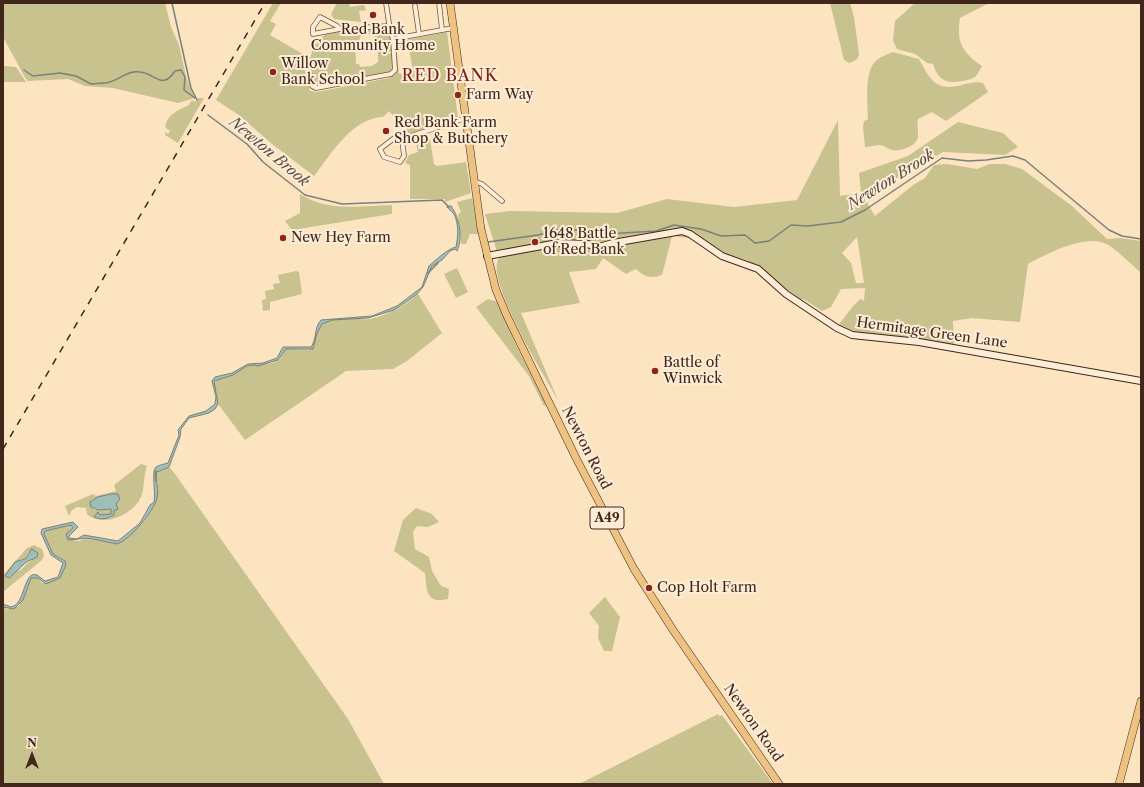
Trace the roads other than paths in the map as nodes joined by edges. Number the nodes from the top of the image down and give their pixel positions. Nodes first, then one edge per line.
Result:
1 (386, 3) edge
2 (439, 3) edge
3 (450, 3) edge
4 (415, 6) dead end
5 (389, 26) junction
6 (453, 28) junction
7 (340, 29) junction
8 (442, 30) junction
9 (419, 34) junction
10 (394, 39) junction
11 (310, 75) dead end
12 (466, 118) junction
13 (397, 136) dead end
14 (474, 181) junction
15 (502, 201) dead end
16 (487, 256) junction
17 (1141, 381) edge
18 (1141, 701) edge
19 (779, 784) edge
20 (1119, 784) edge

1 - 5 street
2 - 8 street
3 - 6 main road, A49
4 - 9 street
5 - 7 street
5 - 10 street
6 - 8 street
6 - 12 main road, A49
7 - 7 street
8 - 9 street
9 - 10 street
10 - 11 street
12 - 13 street
12 - 14 main road, A49
14 - 15 street
14 - 16 main road, Newton Road / A49
16 - 17 street, Hermitage Green Lane
16 - 19 main road, Newton Road / A49
18 - 20 main road

